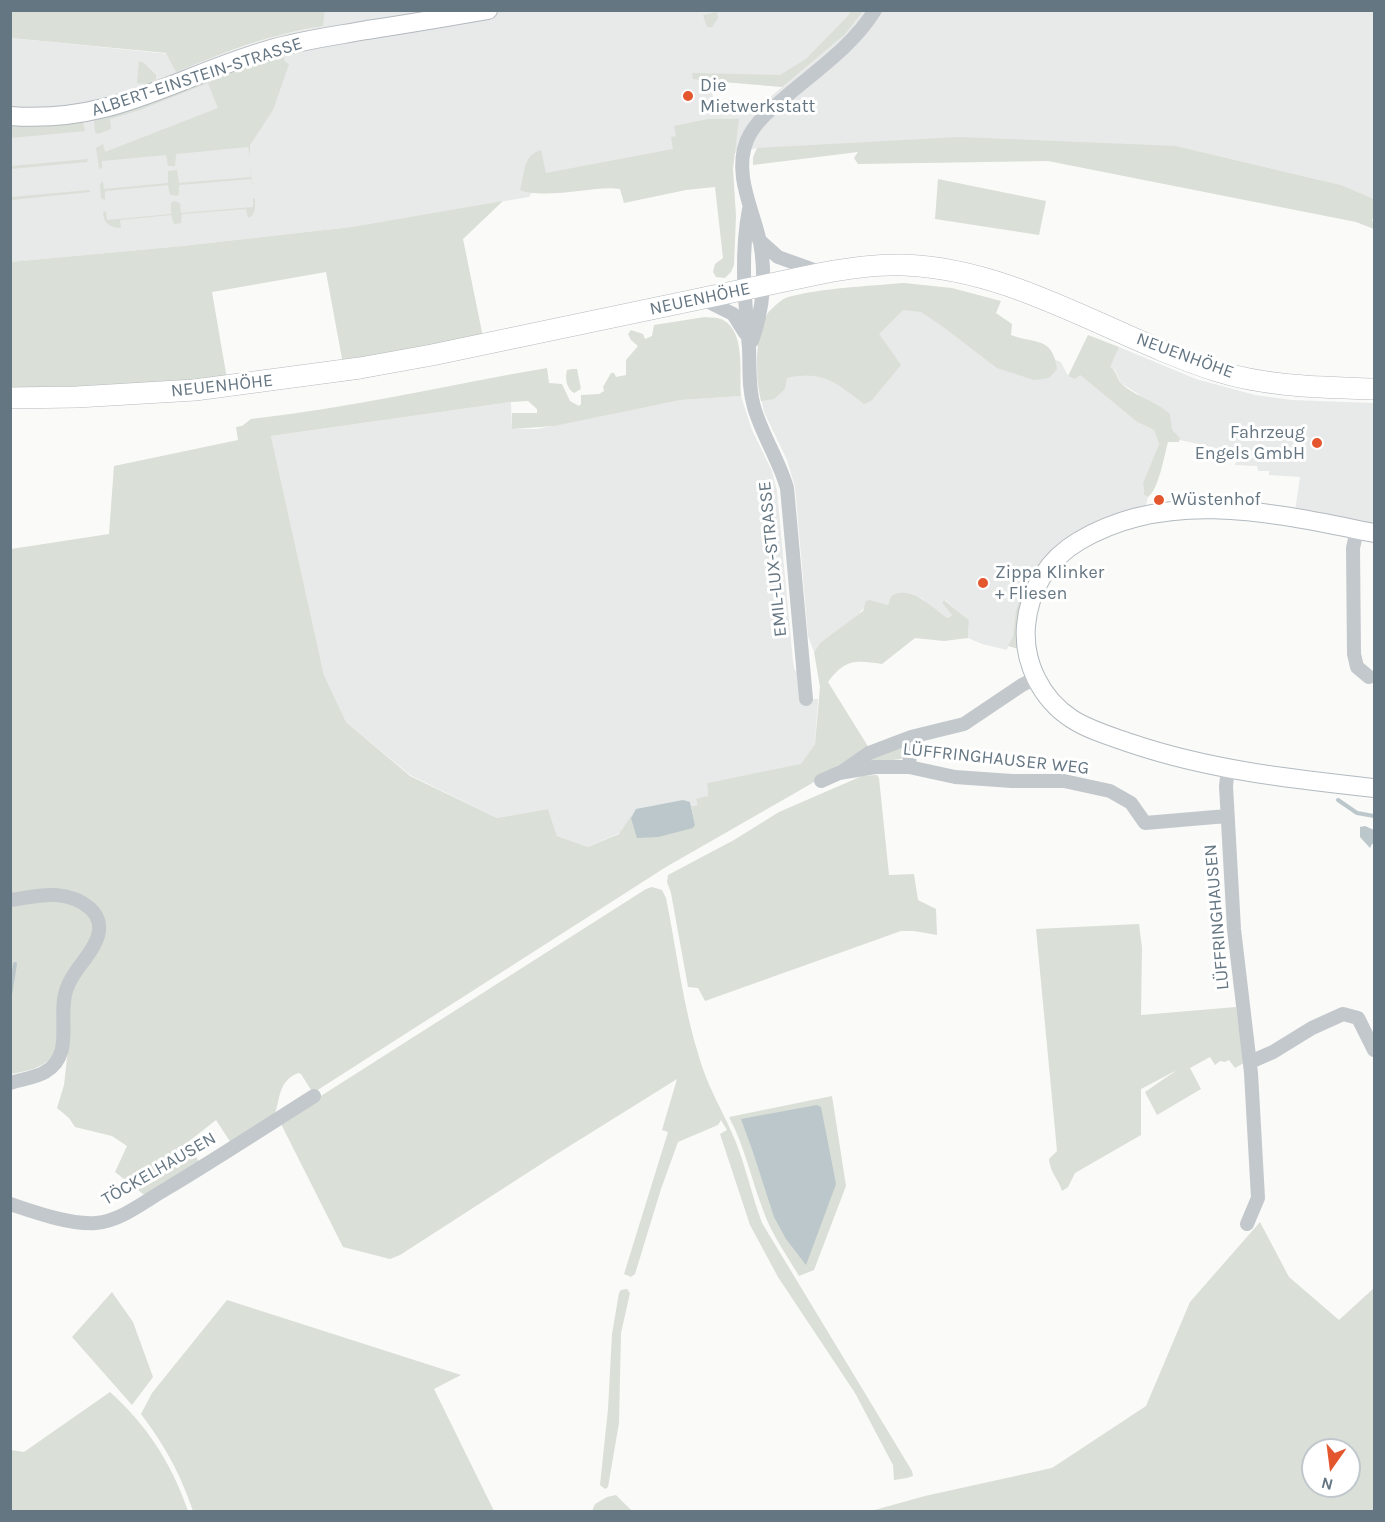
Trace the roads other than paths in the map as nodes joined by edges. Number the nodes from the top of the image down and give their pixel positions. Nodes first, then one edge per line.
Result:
1 (488, 10) edge
2 (875, 10) edge
3 (10, 116) edge
4 (749, 209) junction
5 (759, 240) junction
6 (823, 273) junction
7 (754, 288) junction
8 (701, 298) junction
9 (748, 344) junction
10 (1374, 389) edge
11 (10, 398) edge
12 (1366, 532) edge
13 (1369, 677) dead end
14 (1036, 678) junction
15 (806, 699) dead end
16 (911, 737) junction
17 (909, 766) junction
18 (1228, 769) junction
19 (839, 773) junction
20 (820, 781) dead end
21 (1374, 788) edge
22 (1227, 816) junction
23 (10, 900) edge
24 (1374, 1050) edge
25 (1250, 1062) junction
26 (10, 1083) edge
27 (314, 1096) dead end
28 (10, 1204) edge
29 (1247, 1224) dead end

1 - 3 main road, ALBERT-EINSTEIN-STRASSE
2 - 4 street
4 - 5 street
4 - 7 street
5 - 6 street
5 - 7 street
6 - 7 main road, NEUENHÖHE
6 - 10 main road, NEUENHÖHE
7 - 8 main road, NEUENHÖHE
7 - 9 street, EMIL-LUX-STRASSE
8 - 9 street
8 - 11 main road, NEUENHÖHE
9 - 15 street, EMIL-LUX-STRASSE
12 - 13 street
12 - 14 main road
14 - 16 street
14 - 18 main road
16 - 17 street
16 - 19 street
17 - 19 street, LÜFFRINGHAUSER WEG
17 - 22 street, LÜFFRINGHAUSER WEG
18 - 21 main road
18 - 22 street, LÜFFRINGHAUSEN
19 - 20 street, LÜFFRINGHAUSER WEG
22 - 25 street, LÜFFRINGHAUSEN
23 - 26 street
24 - 25 street
25 - 29 street, LÜFFRINGHAUSEN
27 - 28 street, TÖCKELHAUSEN

